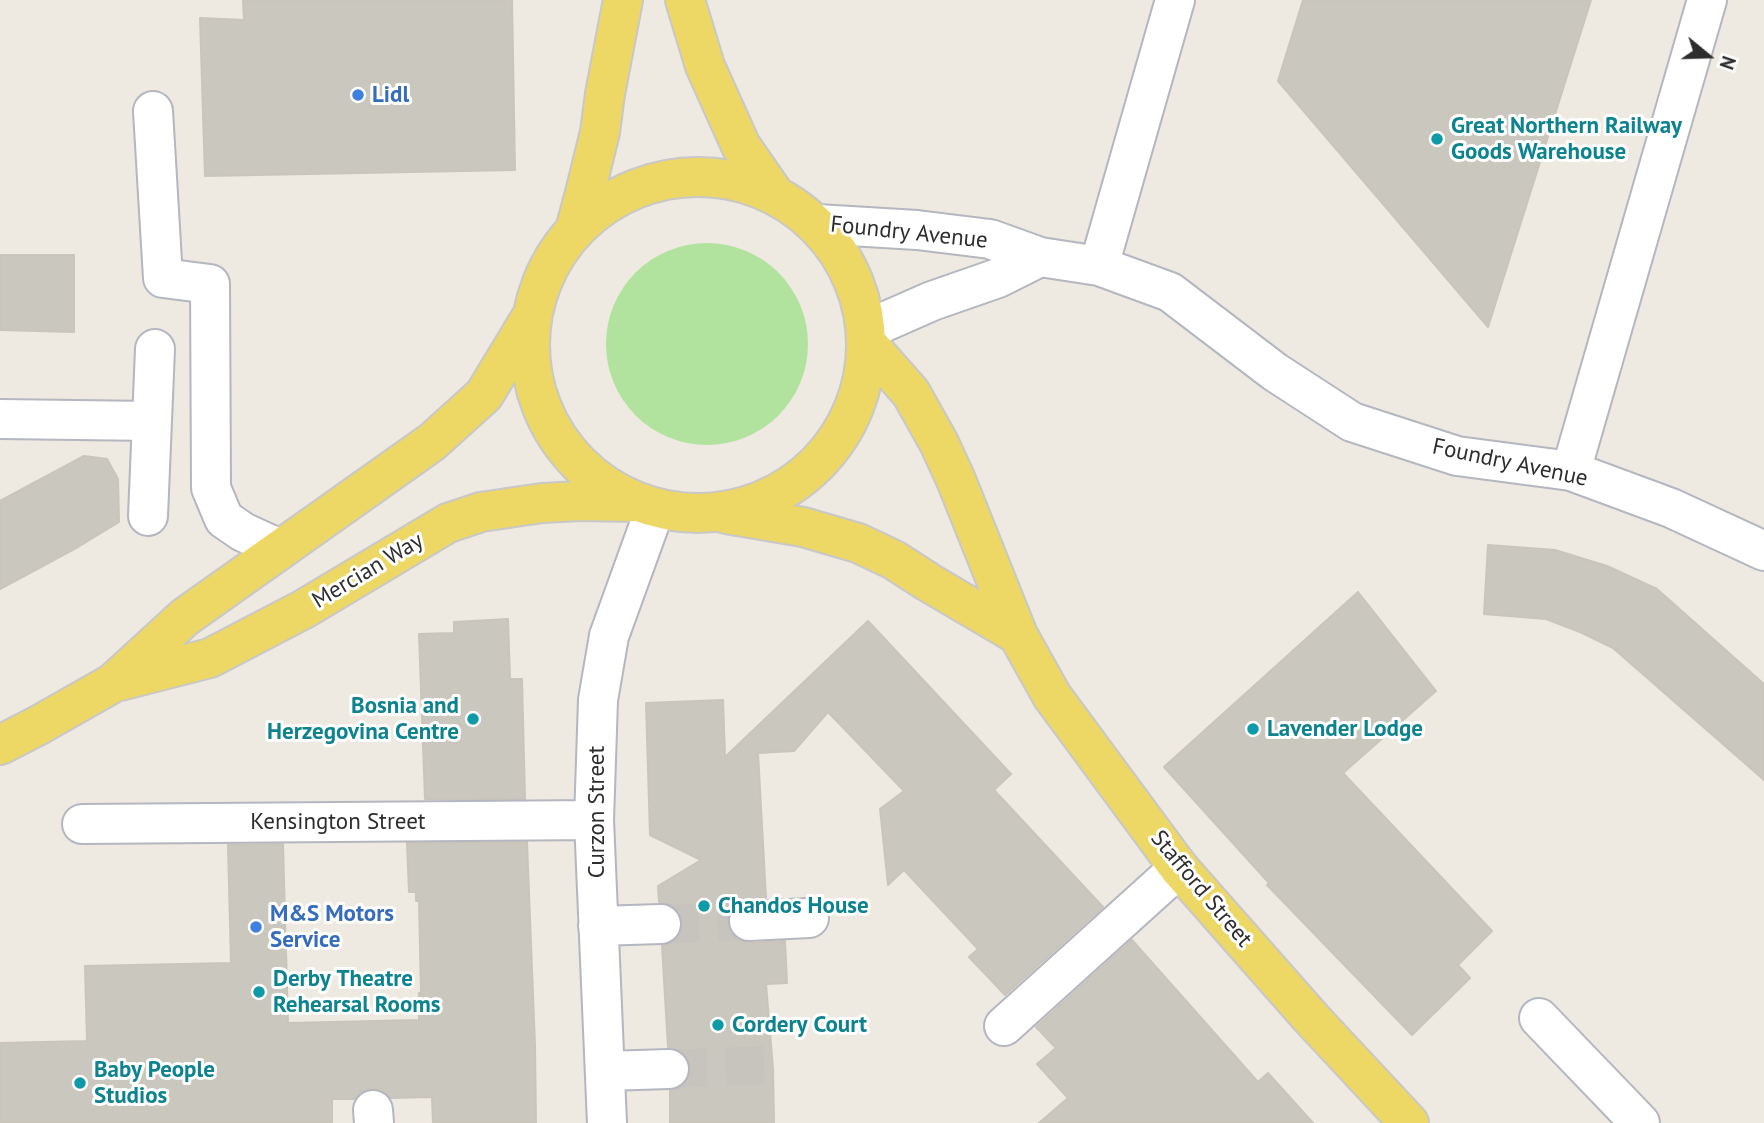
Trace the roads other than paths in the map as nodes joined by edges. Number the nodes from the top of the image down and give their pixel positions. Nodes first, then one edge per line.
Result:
1 (623, 0) edge
2 (685, 0) edge
3 (1175, 0) edge
4 (1707, 0) edge
5 (153, 111) dead end
6 (775, 195) junction
7 (817, 225) junction
8 (575, 230) junction
9 (1040, 257) junction
10 (1099, 266) junction
11 (531, 317) junction
12 (866, 336) junction
13 (155, 349) dead end
14 (0, 419) edge
15 (152, 421) junction
16 (1571, 471) junction
17 (644, 506) junction
18 (719, 513) junction
19 (148, 516) dead end
20 (280, 549) junction
21 (1764, 551) edge
22 (1018, 635) junction
23 (113, 683) junction
24 (0, 745) edge
25 (594, 820) junction
26 (82, 824) dead end
27 (1179, 868) junction
28 (808, 918) dead end
29 (749, 921) tunnel mouth
30 (661, 924) tunnel mouth
31 (598, 926) junction
32 (1539, 1018) dead end
33 (1004, 1026) dead end
34 (669, 1069) tunnel mouth
35 (605, 1071) junction
36 (607, 1123) edge
37 (1409, 1123) edge
38 (1640, 1123) edge

1 - 8 main road
2 - 6 main road
3 - 10 street
4 - 16 street
5 - 20 street
6 - 7 main road
6 - 8 main road
7 - 9 street, Foundry Avenue
7 - 12 main road
8 - 11 main road
9 - 10 street, Foundry Avenue
9 - 12 street, Foundry Avenue
10 - 16 street, Foundry Avenue
11 - 17 main road
11 - 20 main road, Mercian Way
12 - 18 main road
12 - 22 main road, Stafford Street
13 - 15 street
14 - 15 street
15 - 19 street
16 - 21 street, Foundry Avenue
17 - 18 main road, Mercian Way
17 - 23 main road, Mercian Way
17 - 25 street, Curzon Street
18 - 22 main road
20 - 23 main road, Mercian Way
22 - 27 main road, Stafford Street
23 - 24 main road, Mercian Way
25 - 26 street, Kensington Street
25 - 31 street, Curzon Street
27 - 33 street
27 - 37 main road, Stafford Street
28 - 29 street
30 - 31 street
31 - 35 street, Curzon Street
32 - 38 street
34 - 35 street
35 - 36 street, Curzon Street

